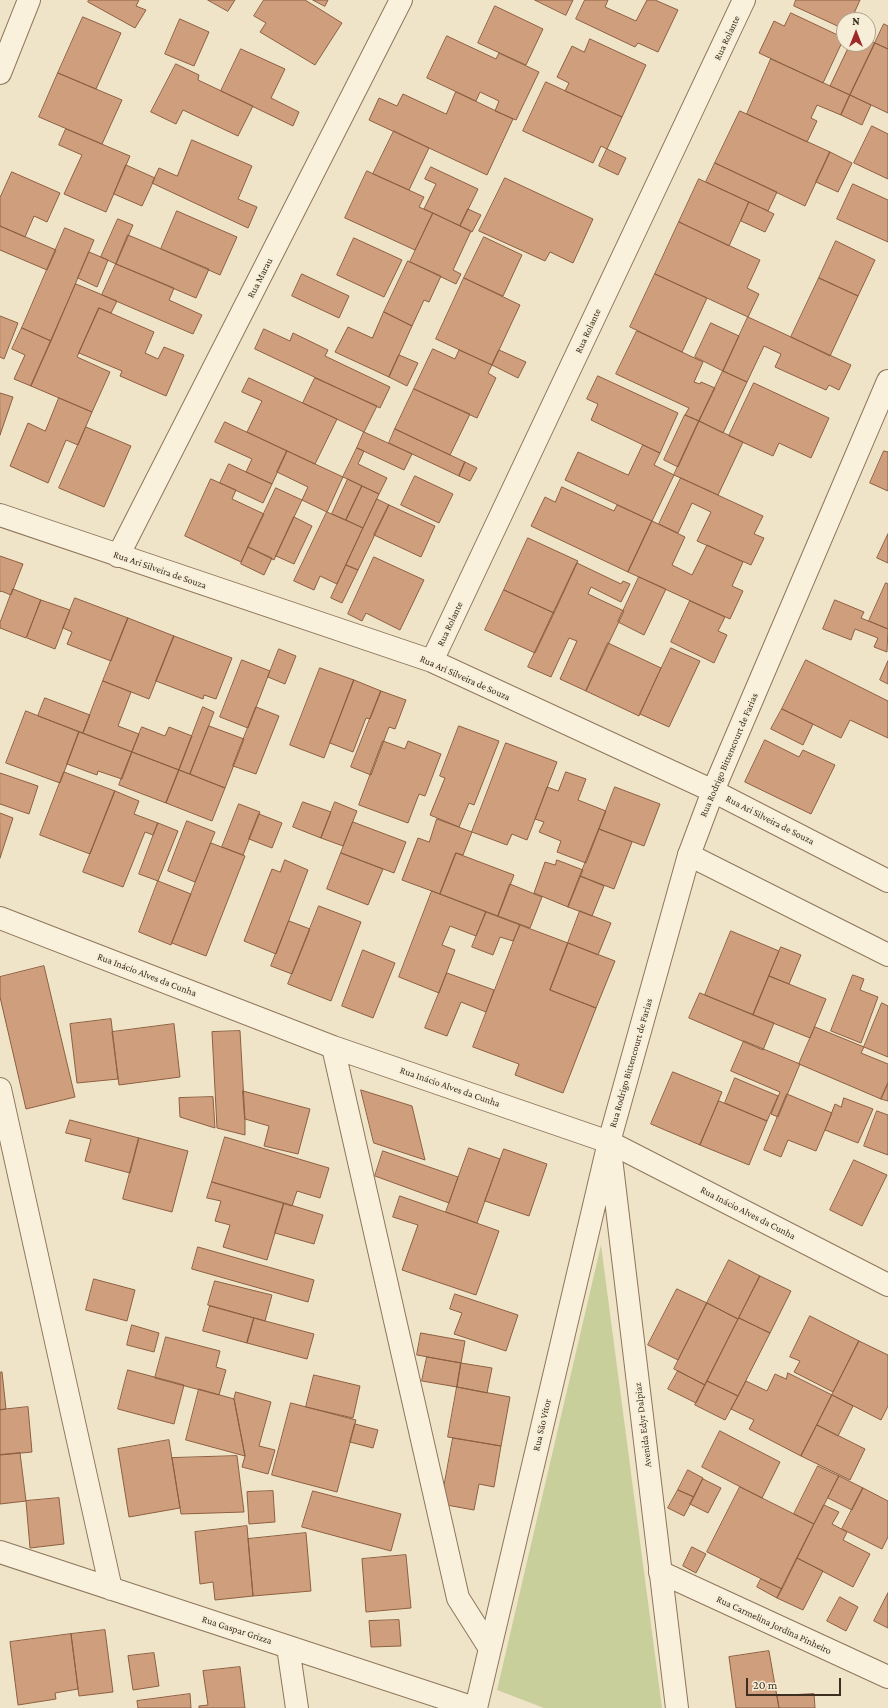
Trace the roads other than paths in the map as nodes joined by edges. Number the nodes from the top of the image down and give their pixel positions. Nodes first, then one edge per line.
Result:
1 (29, 0) edge
2 (401, 0) edge
3 (744, 0) edge
4 (0, 73) edge
5 (888, 381) edge
6 (0, 516) edge
7 (118, 556) junction
8 (432, 661) junction
9 (714, 791) junction
10 (689, 856) junction
11 (888, 881) edge
12 (0, 918) edge
13 (888, 955) edge
14 (333, 1047) junction
15 (0, 1089) edge
16 (609, 1142) junction
17 (888, 1285) edge
18 (0, 1552) edge
19 (660, 1572) junction
20 (111, 1589) junction
21 (288, 1647) junction
22 (489, 1647) junction
23 (888, 1678) edge
24 (297, 1708) edge
25 (475, 1708) edge
26 (677, 1708) edge

1 - 4 street
2 - 7 street, Rua Marau
3 - 8 street, Rua Rolante
5 - 9 street, Rua Rodrigo Bittencourt de Farias
6 - 7 street, Rua Ari Silveira de Souza
7 - 8 street, Rua Ari Silveira de Souza
8 - 9 street, Rua Ari Silveira de Souza
9 - 10 street, Rua Rodrigo Bittencourt de Farias
9 - 11 street, Rua Ari Silveira de Souza
10 - 13 street
10 - 16 street, Rua Rodrigo Bittencourt de Farias
12 - 14 street, Rua Inácio Alves da Cunha
14 - 16 street, Rua Inácio Alves da Cunha
14 - 22 street
15 - 20 street
16 - 17 street, Rua Inácio Alves da Cunha
16 - 19 street, Avenida Edyr Dalpiaz
16 - 22 street, Rua São Vítor
18 - 20 street, Rua Gaspar Grizza
19 - 23 street, Rua Carmelina Jordina Pinheiro
19 - 26 street, Avenida Edyr Dalpiaz
20 - 21 street, Rua Gaspar Grizza
21 - 24 street
21 - 25 street, Rua Gaspar Grizza
22 - 25 street, Rua São Vítor

